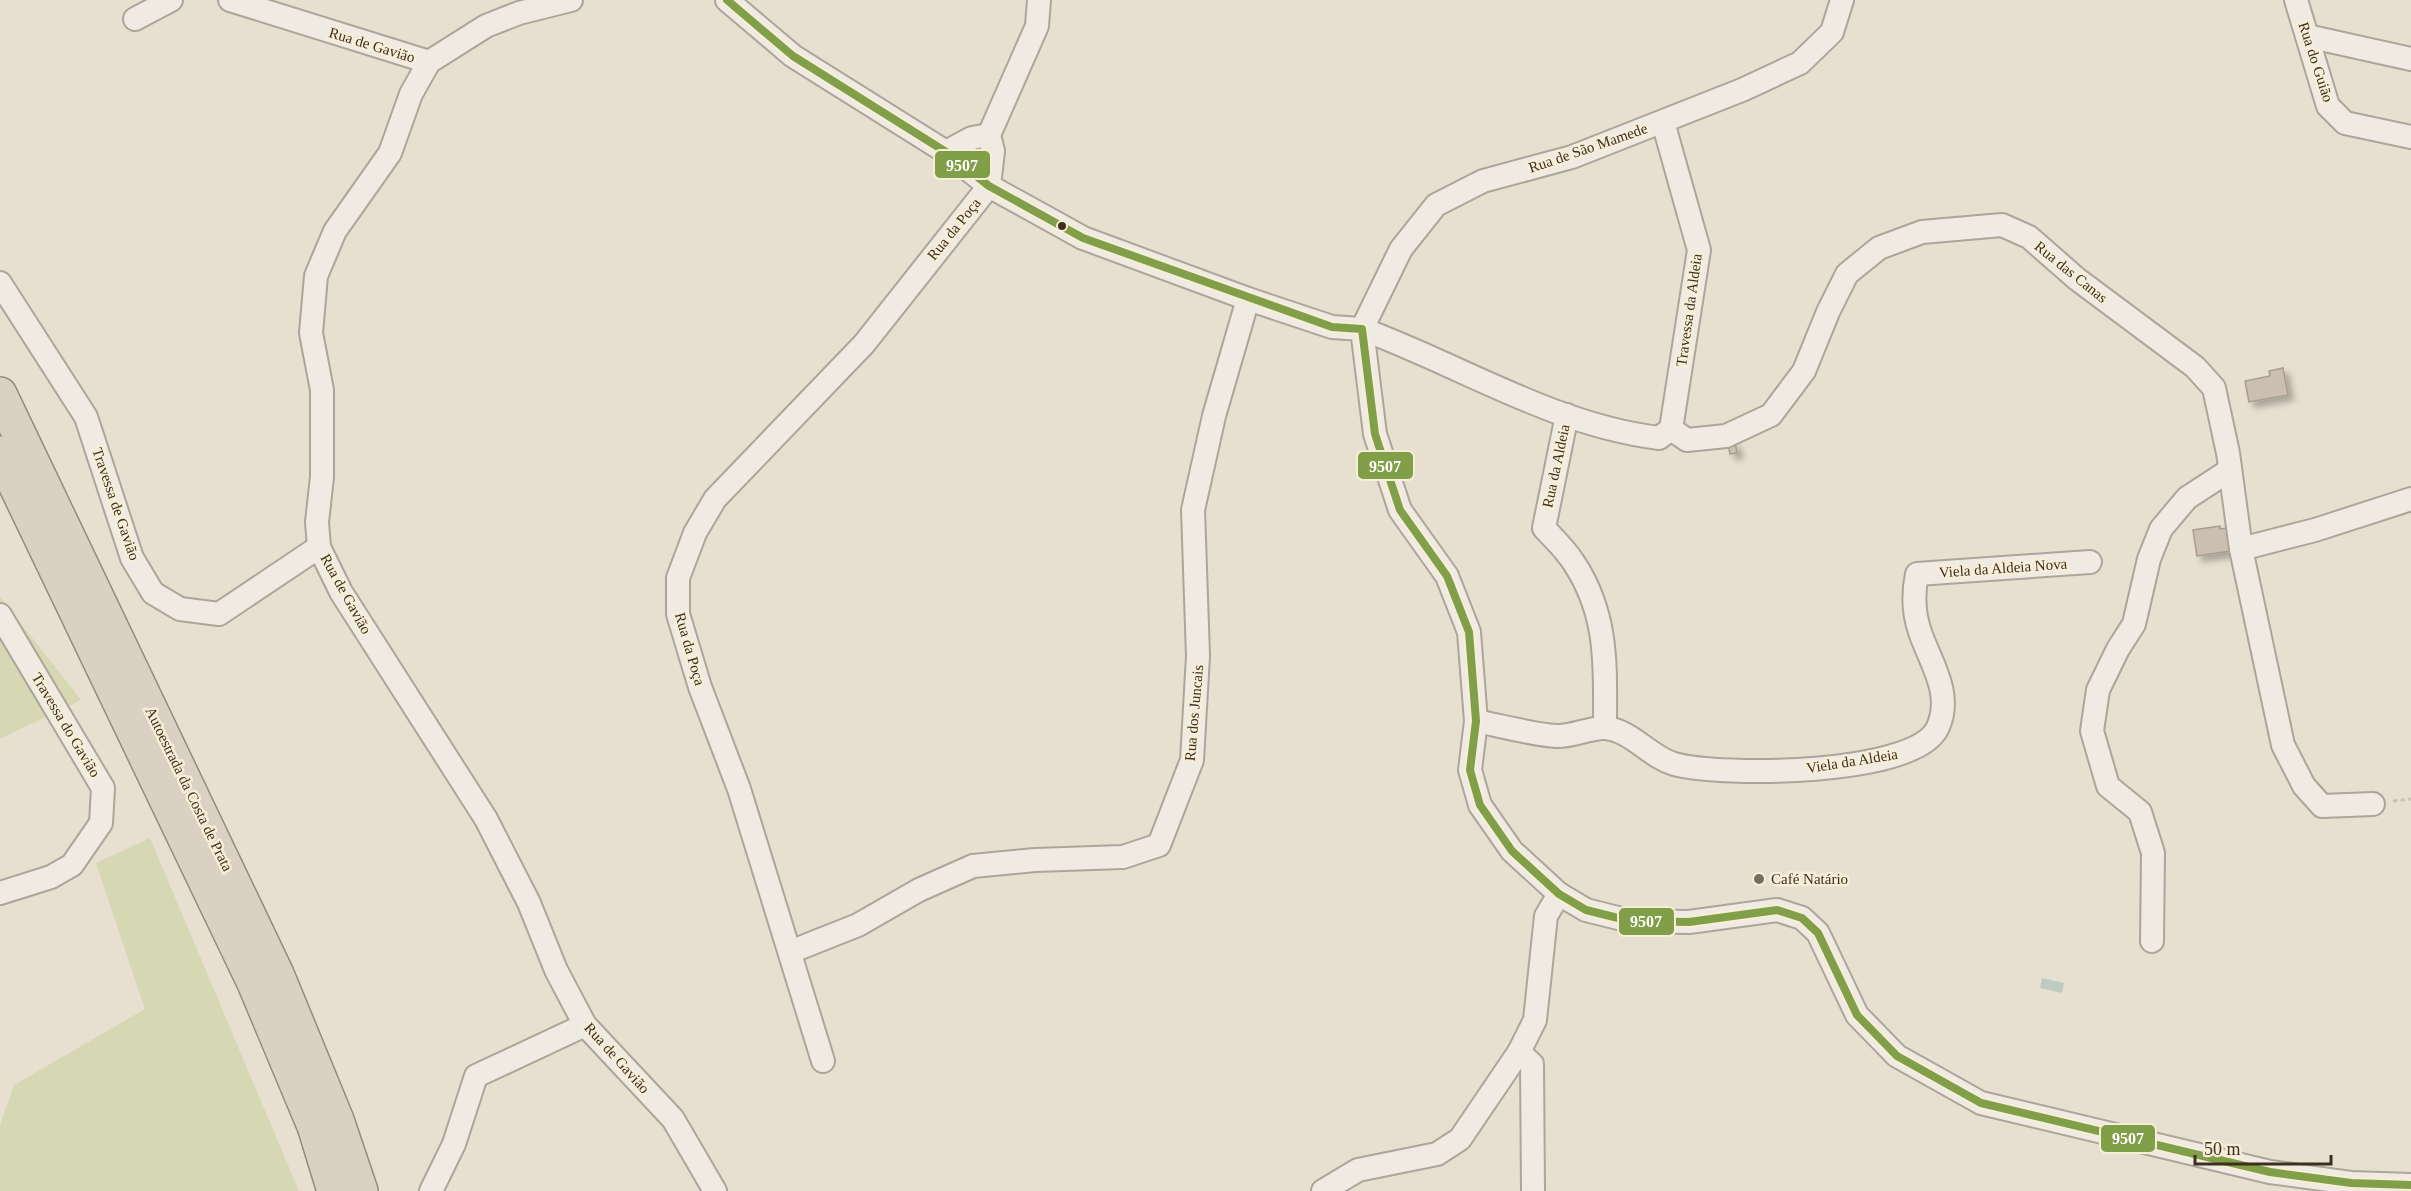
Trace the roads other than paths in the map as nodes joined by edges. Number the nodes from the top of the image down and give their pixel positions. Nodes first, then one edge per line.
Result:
1 (171, 0) edge
2 (230, 0) edge
3 (571, 0) edge
4 (727, 0) edge
5 (1039, 0) edge
6 (1842, 0) edge
7 (2296, 0) edge
8 (135, 19) dead end
9 (2307, 36) junction
10 (2411, 59) edge
11 (429, 62) junction
12 (1662, 122) junction
13 (990, 135) junction
14 (2411, 137) edge
15 (946, 152) junction
16 (989, 186) junction
17 (0, 283) edge
18 (1248, 299) junction
19 (1362, 329) junction
20 (0, 394) edge
21 (1567, 415) junction
22 (1671, 429) junction
23 (0, 453) edge
24 (2230, 470) junction
25 (2411, 499) edge
26 (319, 547) junction
27 (2241, 549) junction
28 (2090, 562) dead end
29 (1917, 574) joint
30 (0, 615) edge
31 (1476, 722) junction
32 (1605, 728) junction
33 (2373, 804) dead end
34 (0, 893) edge
35 (1559, 894) junction
36 (2152, 941) dead end
37 (790, 952) junction
38 (585, 1025) junction
39 (1519, 1052) junction
40 (823, 1061) dead end
41 (2268, 1181) edge
42 (2411, 1185) edge
43 (334, 1191) edge
44 (361, 1191) edge
45 (431, 1191) edge
46 (715, 1191) edge
47 (1323, 1191) edge
48 (1533, 1191) edge

1 - 8 street
2 - 11 street, Rua de Gavião
3 - 11 street
4 - 15 street, Rua da Aldeia
5 - 13 street
6 - 12 street, Rua de São Mamede
7 - 9 street, Rua do Guião
9 - 10 street
9 - 14 street, Rua do Guião
11 - 26 street, Rua de Gavião
12 - 19 street, Rua de São Mamede
12 - 22 street, Travessa da Aldeia
13 - 15 street
13 - 16 street
15 - 16 street, Rua da Aldeia
16 - 18 street, Rua da Aldeia
16 - 37 street, Rua da Poça
17 - 26 street, Travessa de Gavião
18 - 19 street, Rua da Aldeia
18 - 37 street, Rua dos Juncais
19 - 21 street, Rua da Aldeia
19 - 31 street
20 - 44 highway, Autoestrada da Costa de Prata
21 - 22 street, Rua da Aldeia
21 - 32 street, Rua da Aldeia
22 - 24 street, Rua das Canas
23 - 43 highway, Autoestrada da Costa de Prata
24 - 27 street, Rua das Canas
24 - 36 street
25 - 27 street
26 - 38 street, Rua de Gavião
27 - 33 street, Rua das Canas
28 - 29 street, Viela da Aldeia Nova
29 - 32 street, Viela da Aldeia
30 - 34 street, Travessa do Gavião
31 - 32 street
31 - 35 street
35 - 39 street
35 - 41 street
37 - 40 street, Rua da Poça
38 - 45 street
38 - 46 street, Rua de Gavião
39 - 47 street
39 - 48 street
41 - 42 street

